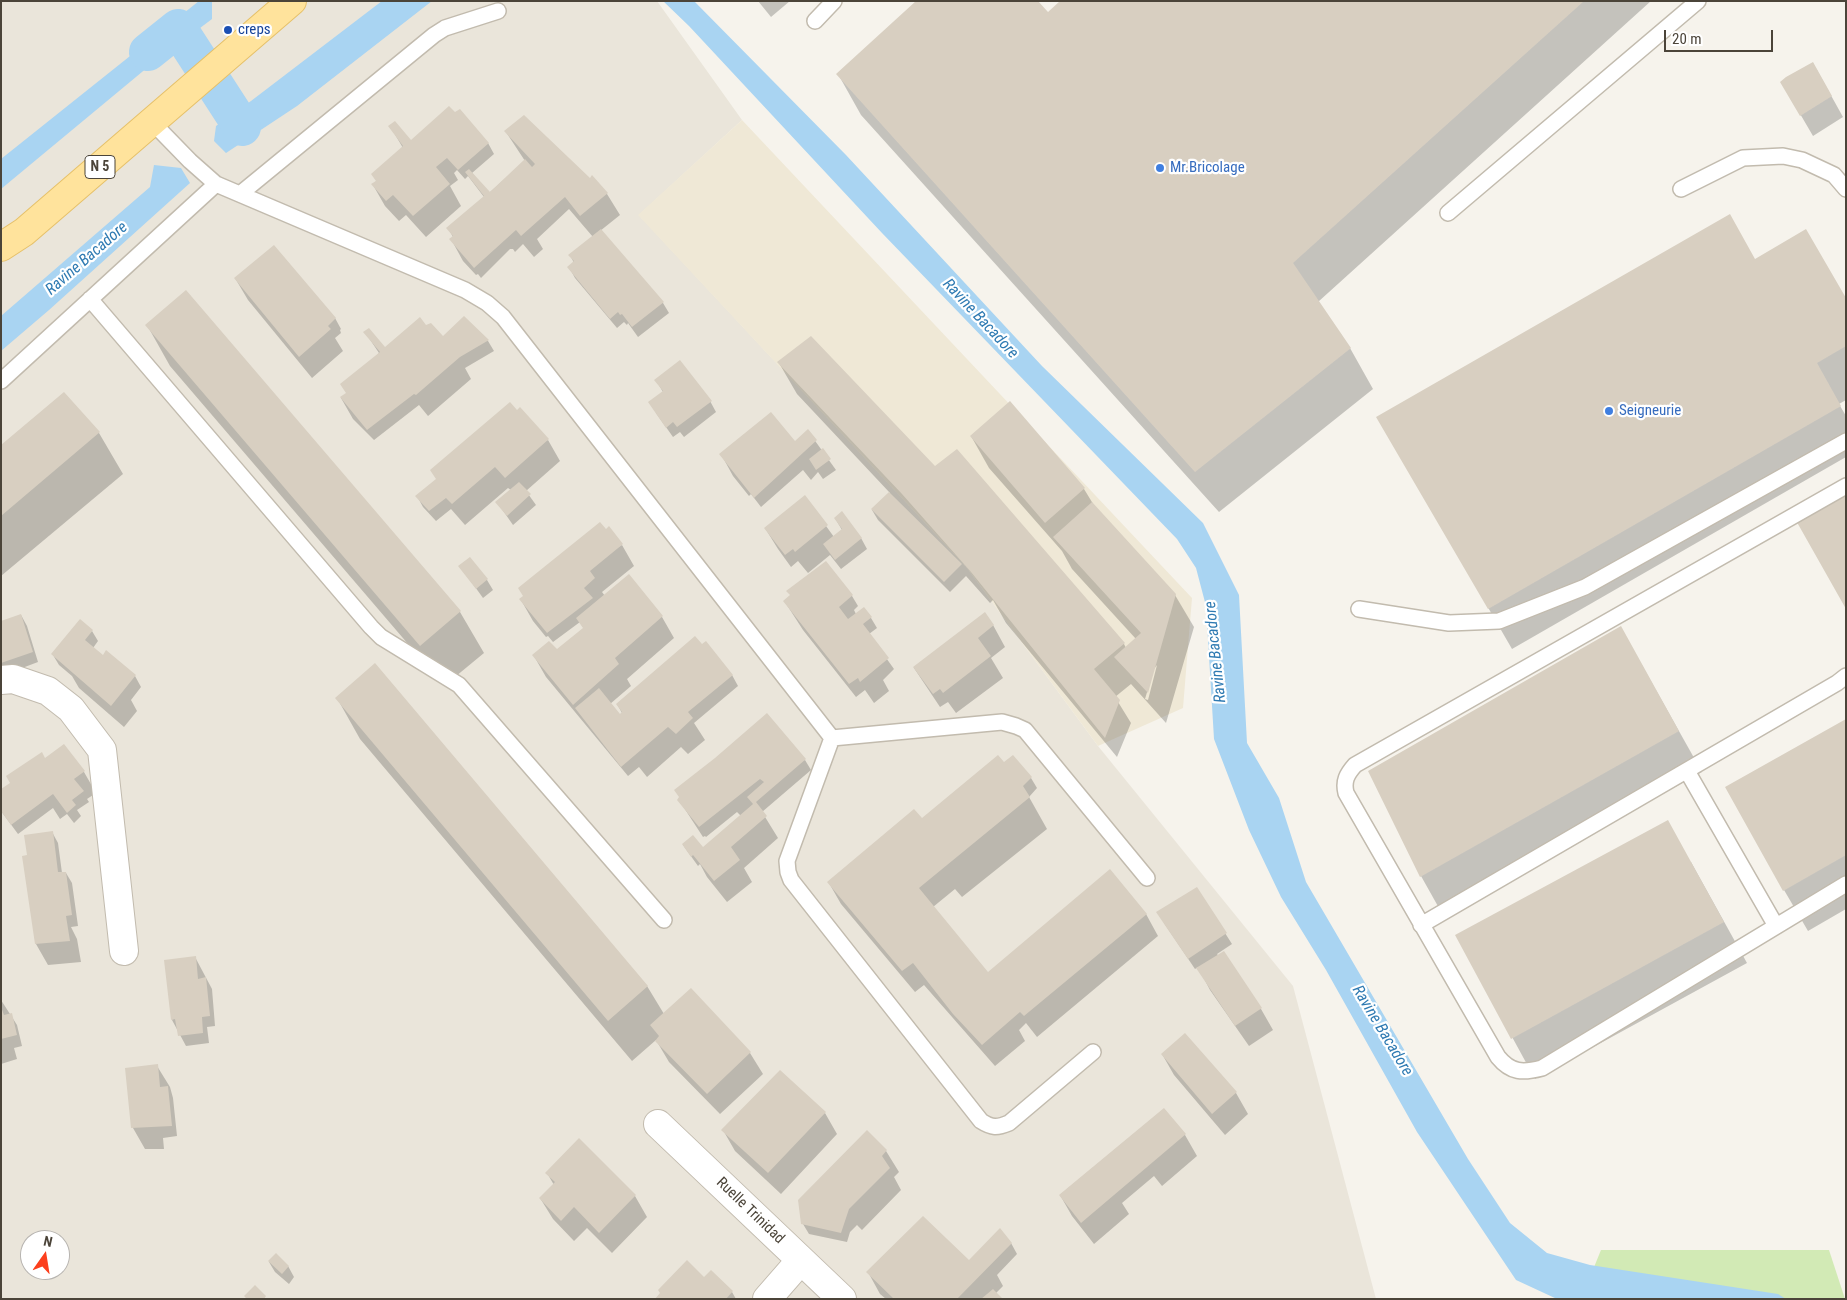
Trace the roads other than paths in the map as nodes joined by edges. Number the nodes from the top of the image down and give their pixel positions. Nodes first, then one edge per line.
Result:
1 (292, 1) edge
2 (834, 1) edge
3 (1698, 1) edge
4 (498, 12) dead end
5 (815, 21) dead end
6 (152, 122) junction
7 (216, 184) junction
8 (1681, 189) dead end
9 (1846, 189) edge
10 (240, 194) junction
11 (1448, 213) dead end
12 (24, 232) junction
13 (1, 247) edge
14 (1, 258) edge
15 (90, 299) junction
16 (1, 381) edge
17 (1846, 441) edge
18 (1846, 486) edge
19 (1359, 609) dead end
20 (1846, 676) edge
21 (1, 680) edge
22 (832, 738) junction
23 (1687, 771) junction
24 (1147, 878) dead end
25 (1846, 884) edge
26 (664, 920) dead end
27 (1421, 925) junction
28 (1776, 926) junction
29 (124, 951) dead end
30 (1093, 1052) dead end
31 (658, 1124) dead end
32 (801, 1260) junction
33 (767, 1299) edge
34 (842, 1299) edge

1 - 6 main road, N 5
2 - 5 lane
3 - 11 lane
4 - 10 lane
6 - 7 lane
6 - 12 main road, N 5
7 - 10 lane
7 - 15 lane
8 - 9 lane
10 - 22 lane
12 - 13 main road, N 5
12 - 14 main road, N 5
15 - 16 lane
15 - 26 lane
17 - 19 lane
18 - 27 lane
20 - 23 lane
21 - 29 street
22 - 24 lane
22 - 30 lane
23 - 27 lane
23 - 28 lane
25 - 28 lane
27 - 28 lane
31 - 32 street, Ruelle Trinidad
32 - 33 street
32 - 34 street, Ruelle Trinidad

